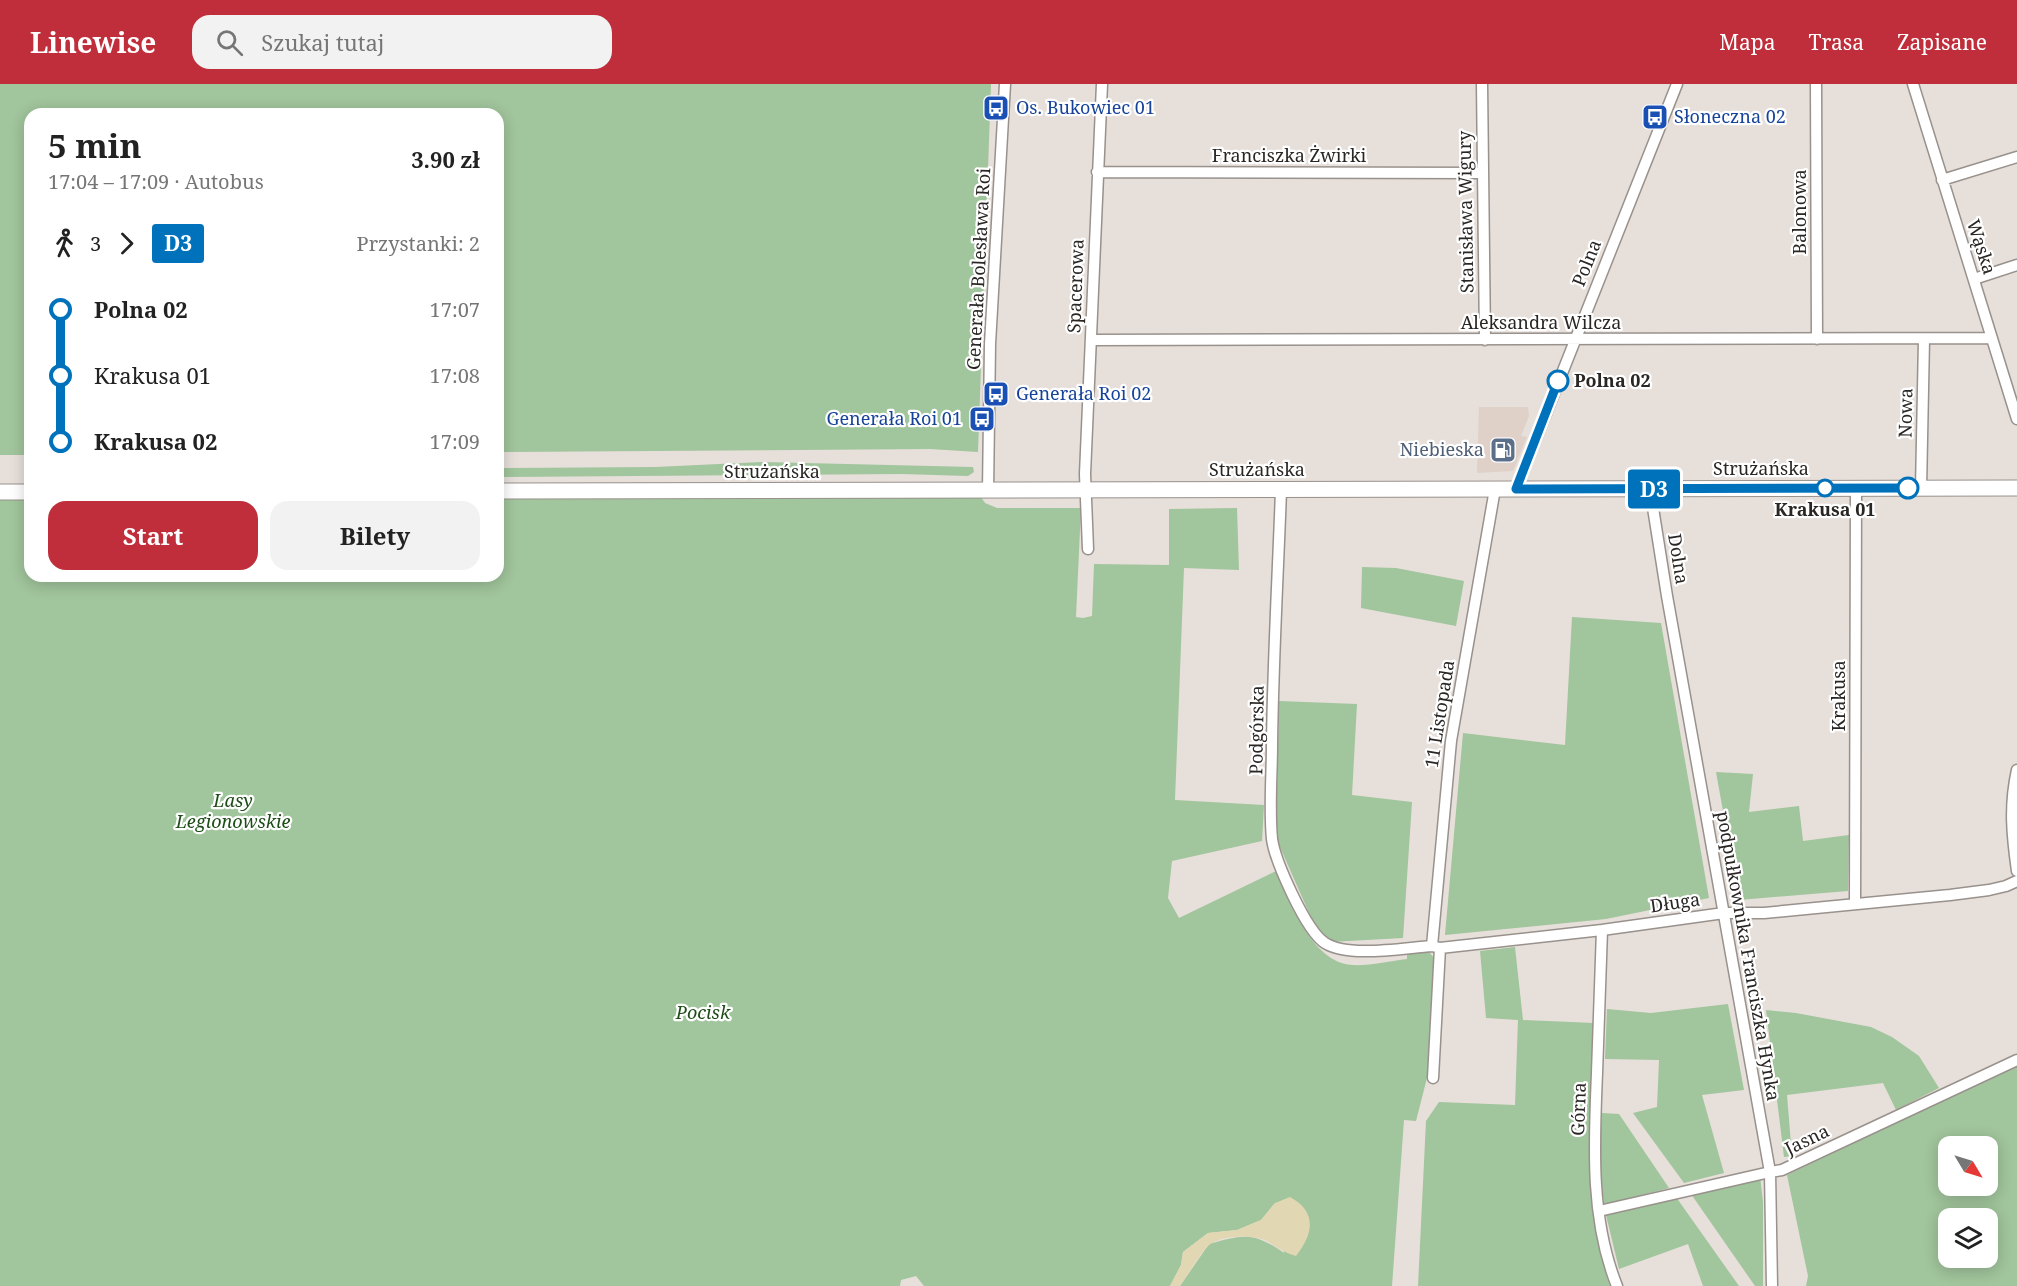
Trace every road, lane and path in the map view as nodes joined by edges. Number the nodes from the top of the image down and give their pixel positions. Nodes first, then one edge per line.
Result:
1 (1005, 84) edge
2 (1102, 84) edge
3 (1482, 84) edge
4 (1677, 84) edge
5 (1816, 84) edge
6 (1913, 84) edge
7 (2017, 157) edge
8 (1097, 172) junction
9 (1482, 173) junction
10 (1942, 180) junction
11 (2017, 265) edge
12 (1974, 279) junction
13 (1991, 338) junction
14 (1817, 339) junction
15 (1924, 339) junction
16 (1090, 340) junction
17 (1485, 340) junction
18 (1574, 340) junction
19 (2017, 419) edge
20 (1856, 488) junction
21 (2017, 488) edge
22 (1495, 489) junction
23 (1516, 489) junction
24 (1650, 489) junction
25 (1921, 489) junction
26 (1084, 490) junction
27 (1281, 490) junction
28 (504, 491) edge
29 (988, 491) junction
30 (0, 492) edge
31 (24, 492) edge
32 (1088, 549) dead end
33 (1674, 634) joint
34 (2017, 770) edge
35 (2017, 871) edge
36 (2017, 881) edge
37 (1855, 904) junction
38 (1724, 913) junction
39 (1602, 930) junction
40 (1436, 947) junction
41 (1337, 949) joint
42 (2017, 1060) edge
43 (1433, 1078) dead end
44 (1770, 1172) junction
45 (1599, 1211) junction
46 (1617, 1286) edge
47 (1772, 1286) edge

1 - 29 street, Generała Bolesława Roi
2 - 8 street, Spacerowa
3 - 9 street, Stanisława Wigury
4 - 18 street, Polna
5 - 14 street, Balonowa
6 - 10 street, Wąska
7 - 10 street
8 - 9 street, Franciszka Żwirki
8 - 16 street, Spacerowa
9 - 17 street, Stanisława Wigury
10 - 12 street, Wąska
11 - 12 street
12 - 13 street, Wąska
13 - 15 street, Aleksandra Wilcza
13 - 19 street, Wąska
14 - 15 street, Aleksandra Wilcza
14 - 18 street, Aleksandra Wilcza
15 - 25 street, Nowa
16 - 17 street, Aleksandra Wilcza
16 - 26 street, Spacerowa
17 - 18 street, Aleksandra Wilcza
18 - 23 street, Polna
20 - 24 main road, Strużańska
20 - 25 main road, Strużańska
20 - 37 street, Krakusa
21 - 25 main road, Strużańska
22 - 23 main road, Strużańska
22 - 27 main road, Strużańska
22 - 40 street, 11 Listopada
23 - 24 main road, Strużańska
24 - 33 street, Dolna
26 - 27 main road, Strużańska
26 - 29 main road, Strużańska
26 - 32 street, Spacerowa
27 - 41 street, Podgórska
28 - 29 main road, Strużańska
30 - 31 main road
33 - 38 street, podpułkownika Franciszka Hynka
34 - 35 street
36 - 37 street, Długa
37 - 38 street, Długa
38 - 39 street, Długa
38 - 44 street, podpułkownika Franciszka Hynka
39 - 40 street, Długa
39 - 45 street, Górna
40 - 41 street, Długa
40 - 43 street, 11 Listopada
42 - 44 street, Jasna
44 - 45 street, Jasna
44 - 47 street, podpułkownika Franciszka Hynka
45 - 46 street, Górna

